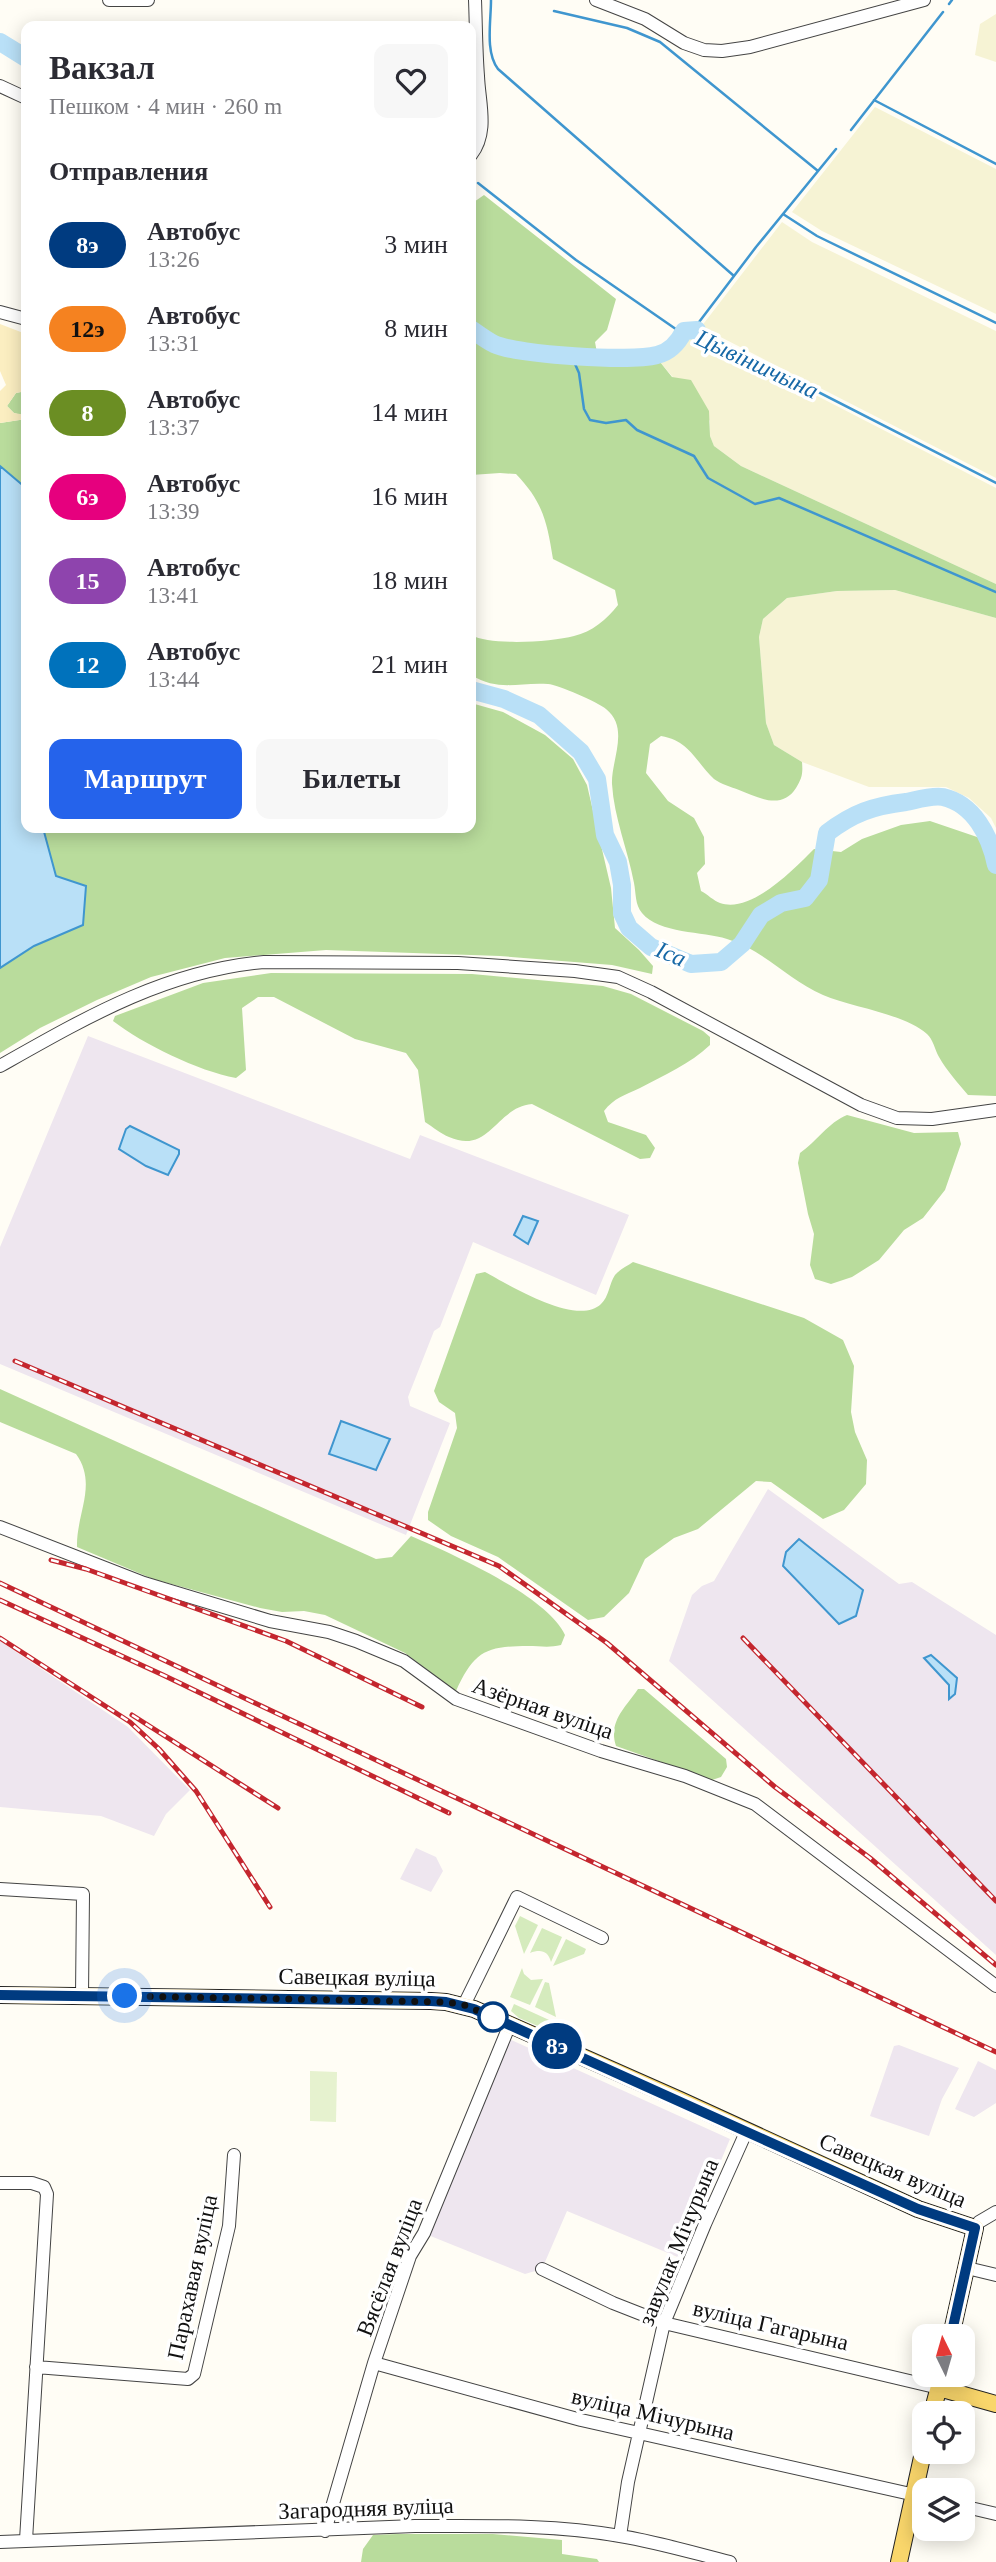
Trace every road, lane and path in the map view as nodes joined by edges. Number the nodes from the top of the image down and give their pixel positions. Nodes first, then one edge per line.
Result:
1 (148, 0) edge
2 (475, 0) edge
3 (596, 0) edge
4 (924, 0) edge
5 (116, 1) edge
6 (476, 21) edge
7 (476, 26) edge
8 (0, 86) edge
9 (21, 96) edge
10 (476, 148) edge
11 (0, 312) edge
12 (21, 318) edge
13 (0, 1066) edge
14 (996, 1110) edge
15 (0, 1527) edge
16 (0, 1889) edge
17 (602, 1938) dead end
18 (996, 1986) edge
19 (0, 1995) edge
20 (82, 1995) junction
21 (464, 2005) junction
22 (510, 2024) junction
23 (747, 2130) junction
24 (234, 2155) dead end
25 (0, 2183) edge
26 (996, 2213) edge
27 (975, 2228) junction
28 (967, 2268) junction
29 (542, 2269) dead end
30 (996, 2275) edge
31 (664, 2323) junction
32 (954, 2324) edge
33 (374, 2363) junction
34 (36, 2367) junction
35 (912, 2375) edge
36 (955, 2387) edge
37 (996, 2404) edge
38 (639, 2432) junction
39 (912, 2495) edge
40 (975, 2509) edge
41 (996, 2514) edge
42 (912, 2516) edge
43 (325, 2531) junction
44 (620, 2536) junction
45 (26, 2540) junction
46 (0, 2542) edge
47 (730, 2562) edge
48 (898, 2562) edge

1 - 5 street
2 - 6 street
3 - 4 street
7 - 10 street
8 - 9 street
11 - 12 street
13 - 14 street
15 - 18 street, Азёрная вуліца
16 - 20 street
17 - 21 street
19 - 20 main road, Савецкая вуліца
20 - 21 main road, Савецкая вуліца
21 - 22 main road, Савецкая вуліца
22 - 23 main road, Савецкая вуліца
22 - 33 street, Вясёлая вуліца
23 - 27 main road, Савецкая вуліца
23 - 31 street, завулак Мічурына
24 - 34 street, Парахавая вуліца
25 - 34 street
26 - 27 street, Савецкая вуліца
27 - 28 main road
28 - 30 street
28 - 32 main road
29 - 31 street, вуліца Гагарына
31 - 35 street, вуліца Гагарына
31 - 38 street, завулак Мічурына
33 - 38 street, вуліца Мічурына
33 - 43 street, Вясёлая вуліца
34 - 45 street
36 - 37 main road, вуліца Гагарына
38 - 39 street, вуліца Мічурына
38 - 44 street, завулак Мічурына
40 - 41 street
42 - 48 main road
43 - 44 street, Загародняя вуліца
43 - 45 street, Загародняя вуліца
44 - 47 street, Загародняя вуліца
45 - 46 street, Загародняя вуліца

